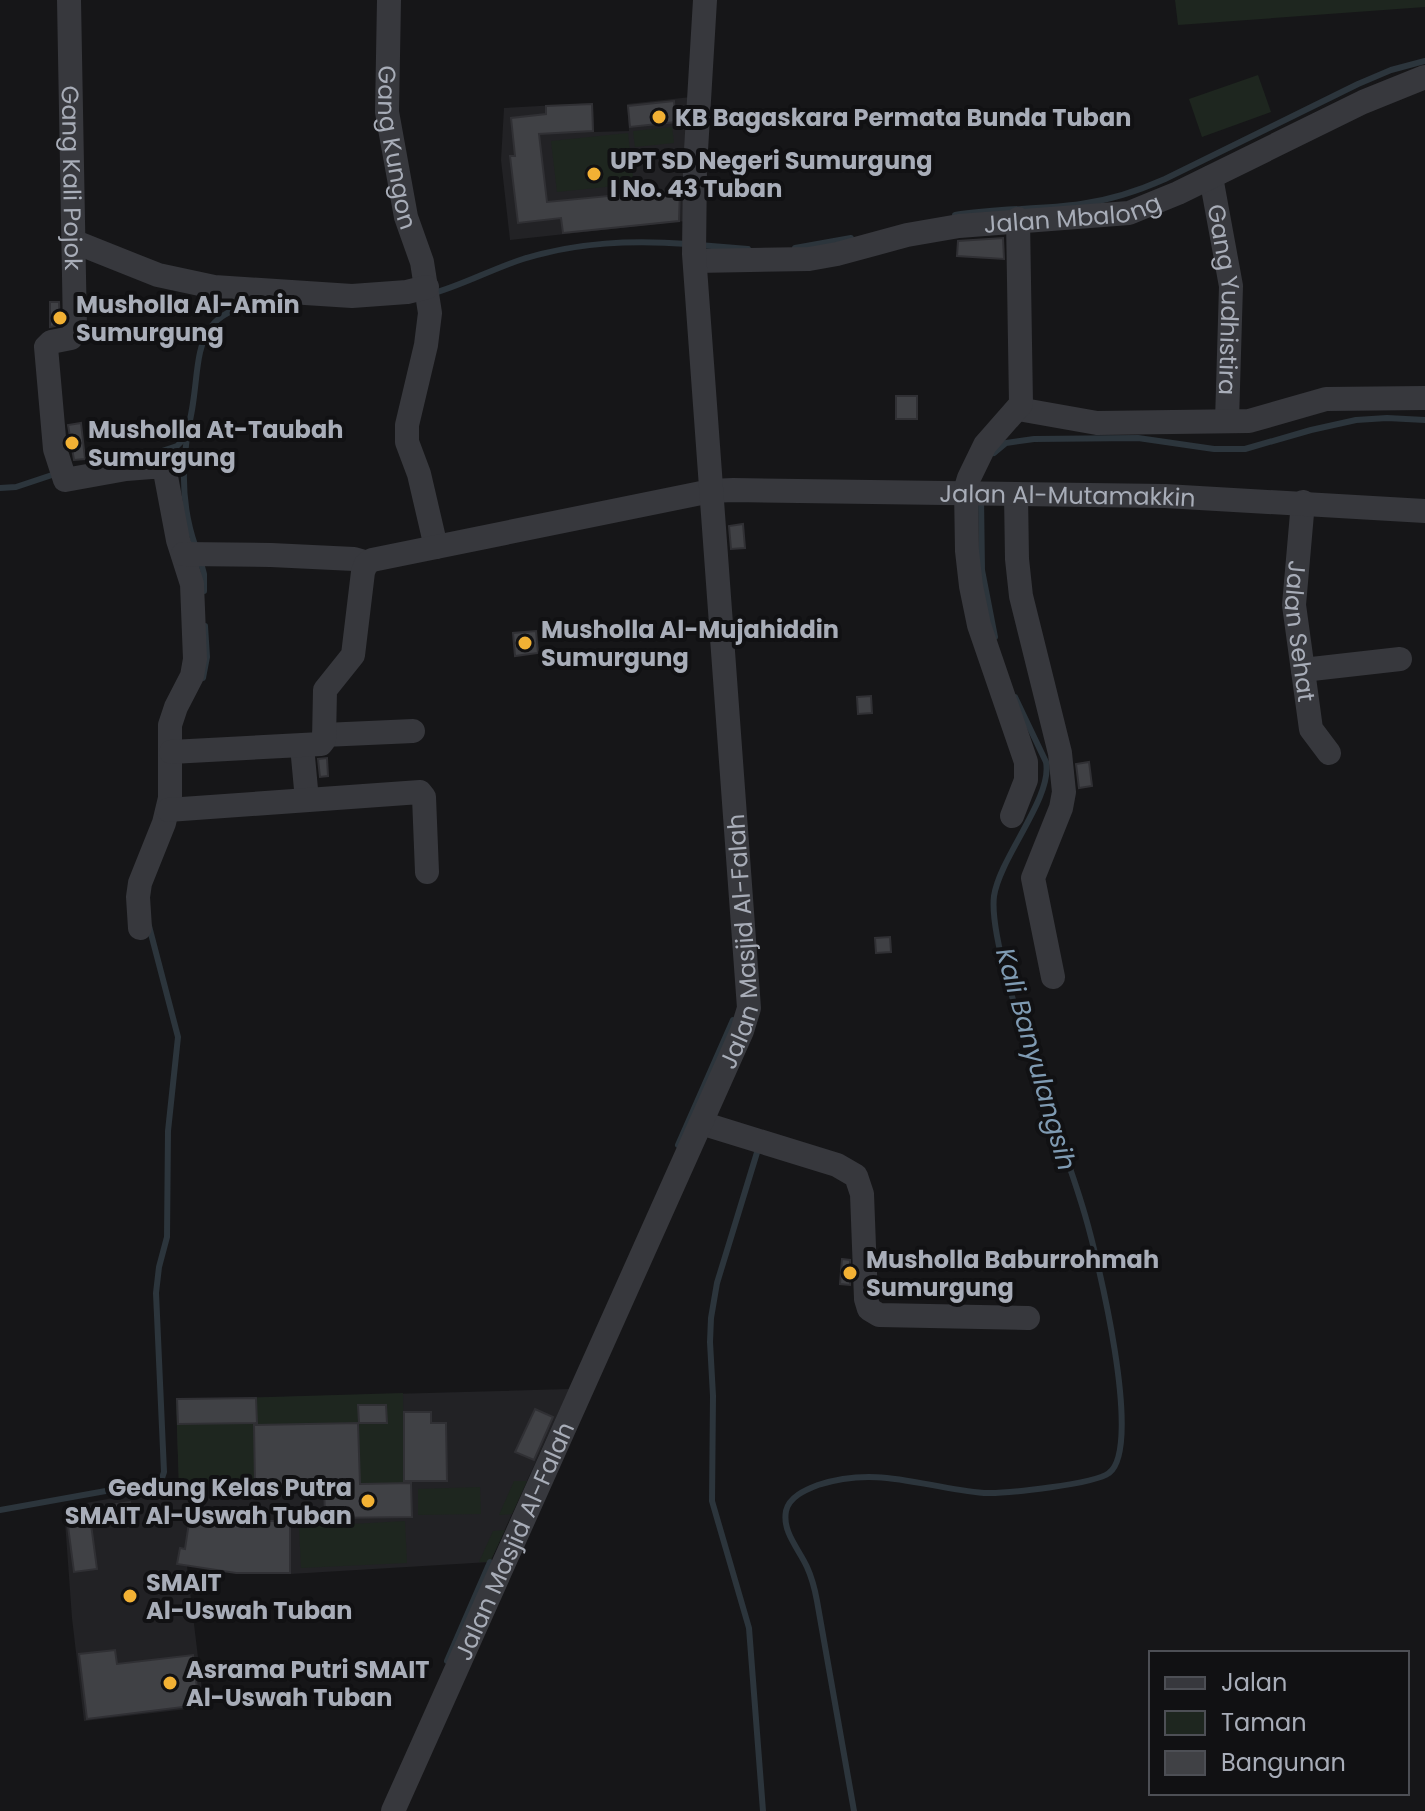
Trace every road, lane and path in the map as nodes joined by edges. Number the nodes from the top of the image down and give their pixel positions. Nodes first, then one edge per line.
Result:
1 (69, 0) edge
2 (389, 0) edge
3 (705, 0) edge
4 (1425, 77) edge
5 (1211, 177) junction
6 (1018, 219) junction
7 (75, 242) junction
8 (694, 249) junction
9 (428, 293) junction
10 (1425, 398) edge
11 (1018, 409) junction
12 (1227, 421) junction
13 (711, 491) junction
14 (968, 494) junction
15 (1014, 494) junction
16 (1303, 502) junction
17 (1425, 511) edge
18 (436, 547) junction
19 (193, 554) junction
20 (368, 563) junction
21 (1400, 659) dead end
22 (1303, 670) junction
23 (413, 731) dead end
24 (313, 741) junction
25 (177, 752) junction
26 (1329, 753) dead end
27 (307, 800) junction
28 (175, 809) junction
29 (1012, 816) dead end
30 (427, 872) dead end
31 (140, 928) dead end
32 (1053, 977) dead end
33 (701, 1123) junction
34 (1028, 1318) dead end
35 (393, 1811) edge

1 - 7 street, Gang Kali Pojok
2 - 9 street, Gang Kungon
3 - 8 street, Jalan Masjid Al-Falah
4 - 5 street, Jalan Mbalong
5 - 6 street, Jalan Mbalong
5 - 12 street, Gang Yudhistira
6 - 8 street, Jalan Mbalong
6 - 11 street
7 - 9 street
7 - 19 street, Gang Kali Pojok
8 - 13 street, Jalan Masjid Al-Falah
9 - 18 street, Gang Kungon
10 - 12 street
11 - 12 street
11 - 14 street
13 - 14 street, Jalan Al-Mutamakkin
13 - 18 street, Jalan Al-Mutamakkin
13 - 33 street, Jalan Masjid Al-Falah
14 - 15 street, Jalan Al-Mutamakkin
14 - 29 street
15 - 16 street, Jalan Al-Mutamakkin
15 - 32 street
16 - 17 street, Jalan Al-Mutamakkin
16 - 22 street, Jalan Sehat
18 - 20 street, Jalan Al-Mutamakkin
19 - 20 street
19 - 25 street
20 - 24 street
21 - 22 street
22 - 26 street, Jalan Sehat
23 - 24 street
24 - 25 street
24 - 27 street
25 - 28 street
27 - 28 street
27 - 30 street
28 - 31 street
33 - 34 street
33 - 35 street, Jalan Masjid Al-Falah

